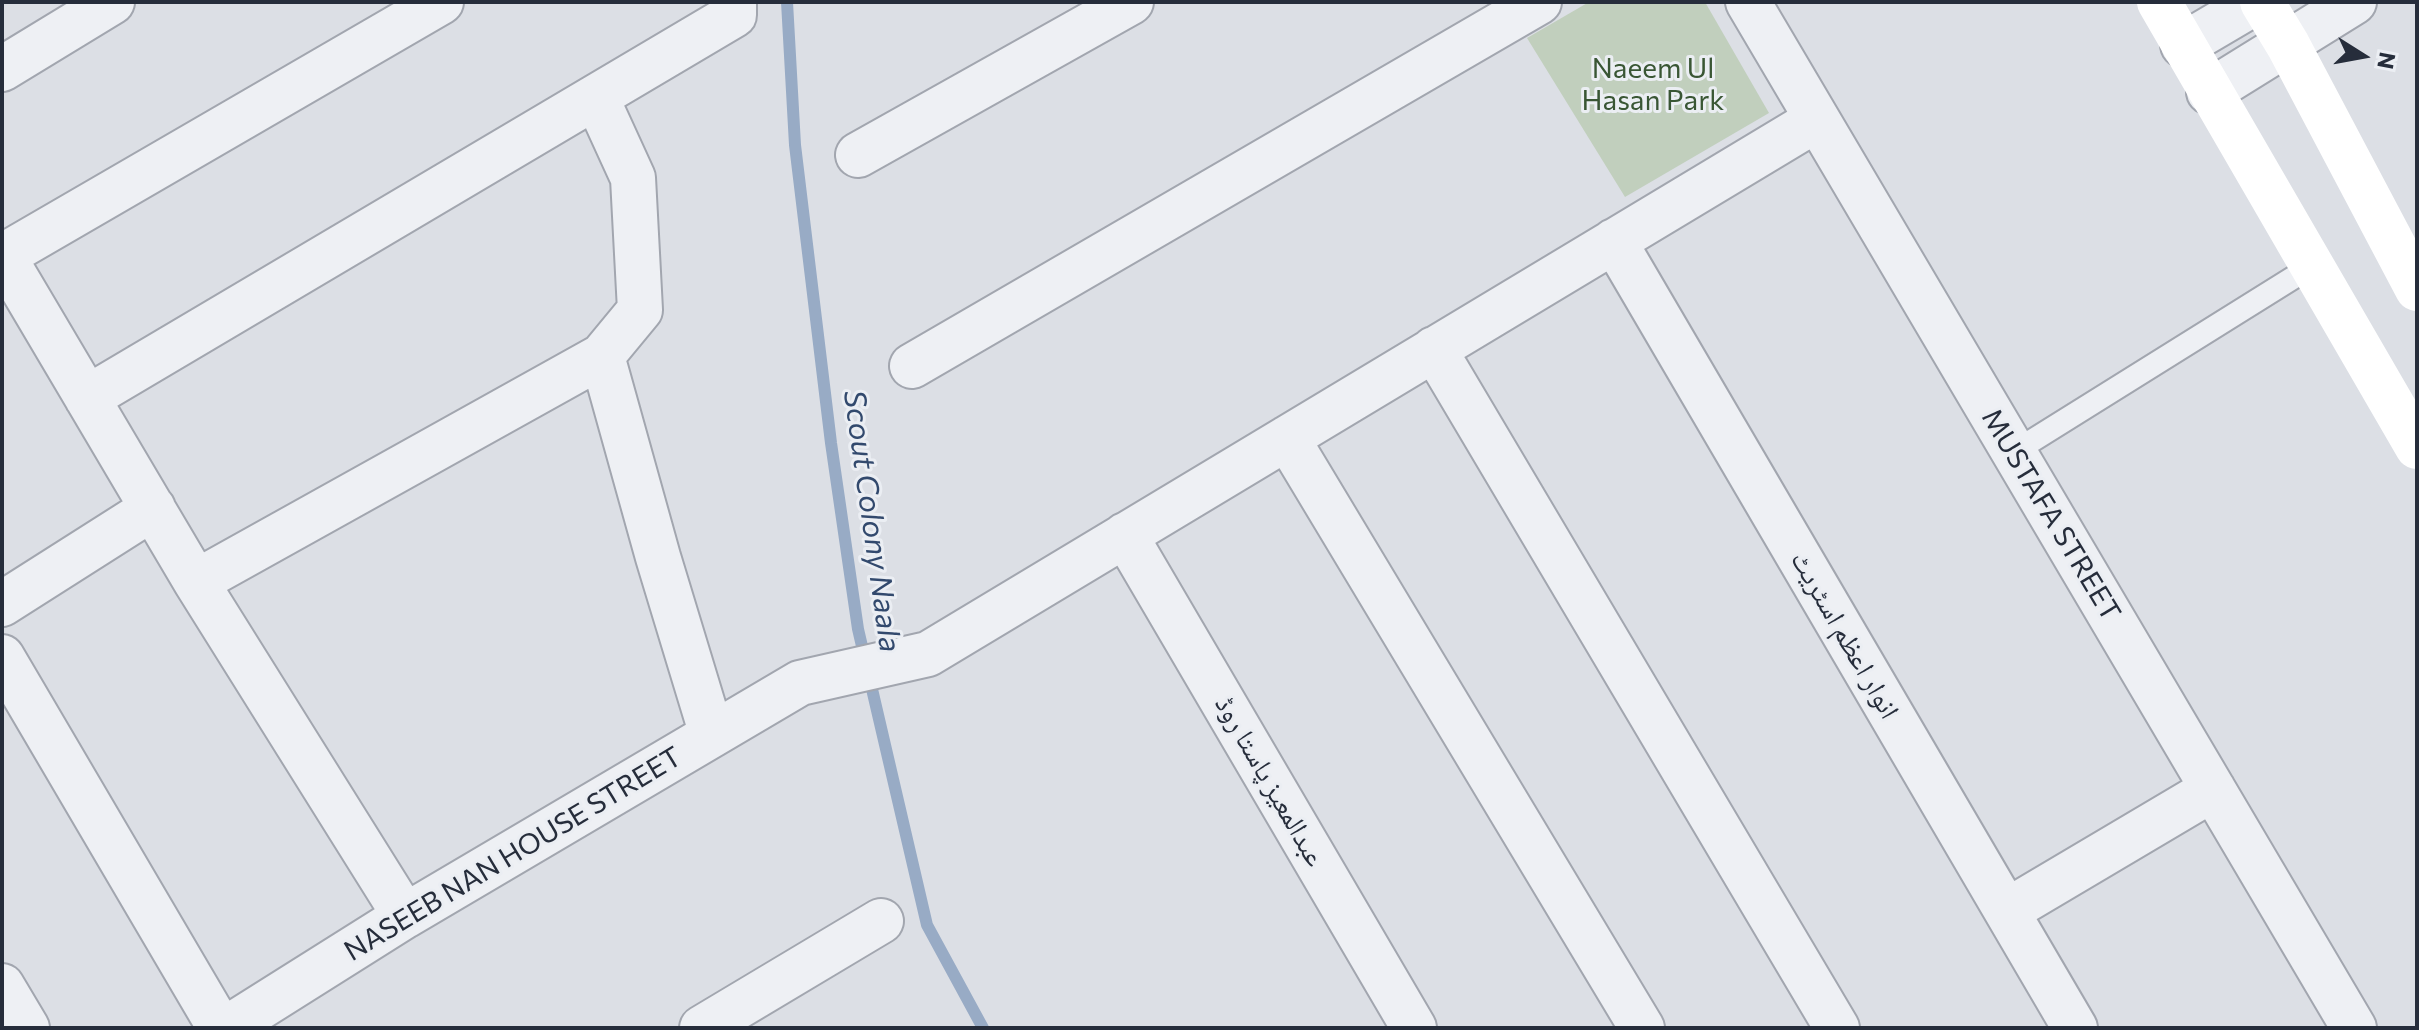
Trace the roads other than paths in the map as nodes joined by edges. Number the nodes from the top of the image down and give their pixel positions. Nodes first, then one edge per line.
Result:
1 (112, 2) edge
2 (441, 2) edge
3 (734, 2) edge
4 (1131, 2) edge
5 (1539, 2) edge
6 (1748, 2) edge
7 (2159, 2) edge
8 (2256, 2) edge
9 (2262, 2) edge
10 (2354, 2) edge
11 (1491, 14) edge
12 (2183, 45) junction
13 (2288, 45) junction
14 (2, 69) edge
15 (2209, 92) junction
16 (596, 97) junction
17 (1816, 120) junction
18 (858, 155) dead end
19 (1614, 241) junction
20 (3, 255) edge
21 (2312, 266) junction
22 (2417, 289) edge
23 (1434, 349) junction
24 (602, 356) junction
25 (912, 366) dead end
26 (87, 398) junction
27 (1287, 438) junction
28 (2417, 447) edge
29 (2014, 452) junction
30 (153, 508) junction
31 (1125, 535) junction
32 (196, 582) junction
33 (2, 604) edge
34 (2, 657) edge
35 (712, 735) junction
36 (2213, 789) junction
37 (2007, 911) junction
38 (405, 916) junction
39 (881, 921) dead end
40 (2, 986) edge
41 (27, 1028) edge
42 (220, 1028) edge
43 (227, 1028) edge
44 (702, 1028) edge
45 (1414, 1028) edge
46 (1642, 1028) edge
47 (1837, 1028) edge
48 (2075, 1028) edge
49 (2354, 1028) edge

1 - 14 street
2 - 20 street
3 - 16 street
4 - 18 street
5 - 11 street
6 - 17 street, MUSTAFA STREET
7 - 12 street
8 - 12 street
9 - 13 street
10 - 13 street
11 - 25 street
12 - 15 street
13 - 15 street
13 - 22 street
15 - 21 street
16 - 24 street
16 - 26 street
17 - 19 street, NASEEB NAN HOUSE STREET
17 - 29 street, MUSTAFA STREET
19 - 23 street, NASEEB NAN HOUSE STREET
19 - 37 street, انوار اعظم اسٹریٹ
20 - 26 street
21 - 28 street
21 - 29 lane
23 - 27 street, NASEEB NAN HOUSE STREET
23 - 47 street
24 - 32 street
24 - 35 street
26 - 30 street
27 - 31 street, NASEEB NAN HOUSE STREET
27 - 46 street
29 - 36 street, MUSTAFA STREET
30 - 32 street
30 - 33 street
31 - 35 street, NASEEB NAN HOUSE STREET
31 - 45 street, عبدالمعیز پاستا روڈ
32 - 38 street
34 - 42 street
35 - 38 street, NASEEB NAN HOUSE STREET
36 - 37 street
36 - 49 street, MUSTAFA STREET
37 - 48 street, انوار اعظم اسٹریٹ
38 - 43 street, NASEEB NAN HOUSE STREET
39 - 44 street
40 - 41 street

